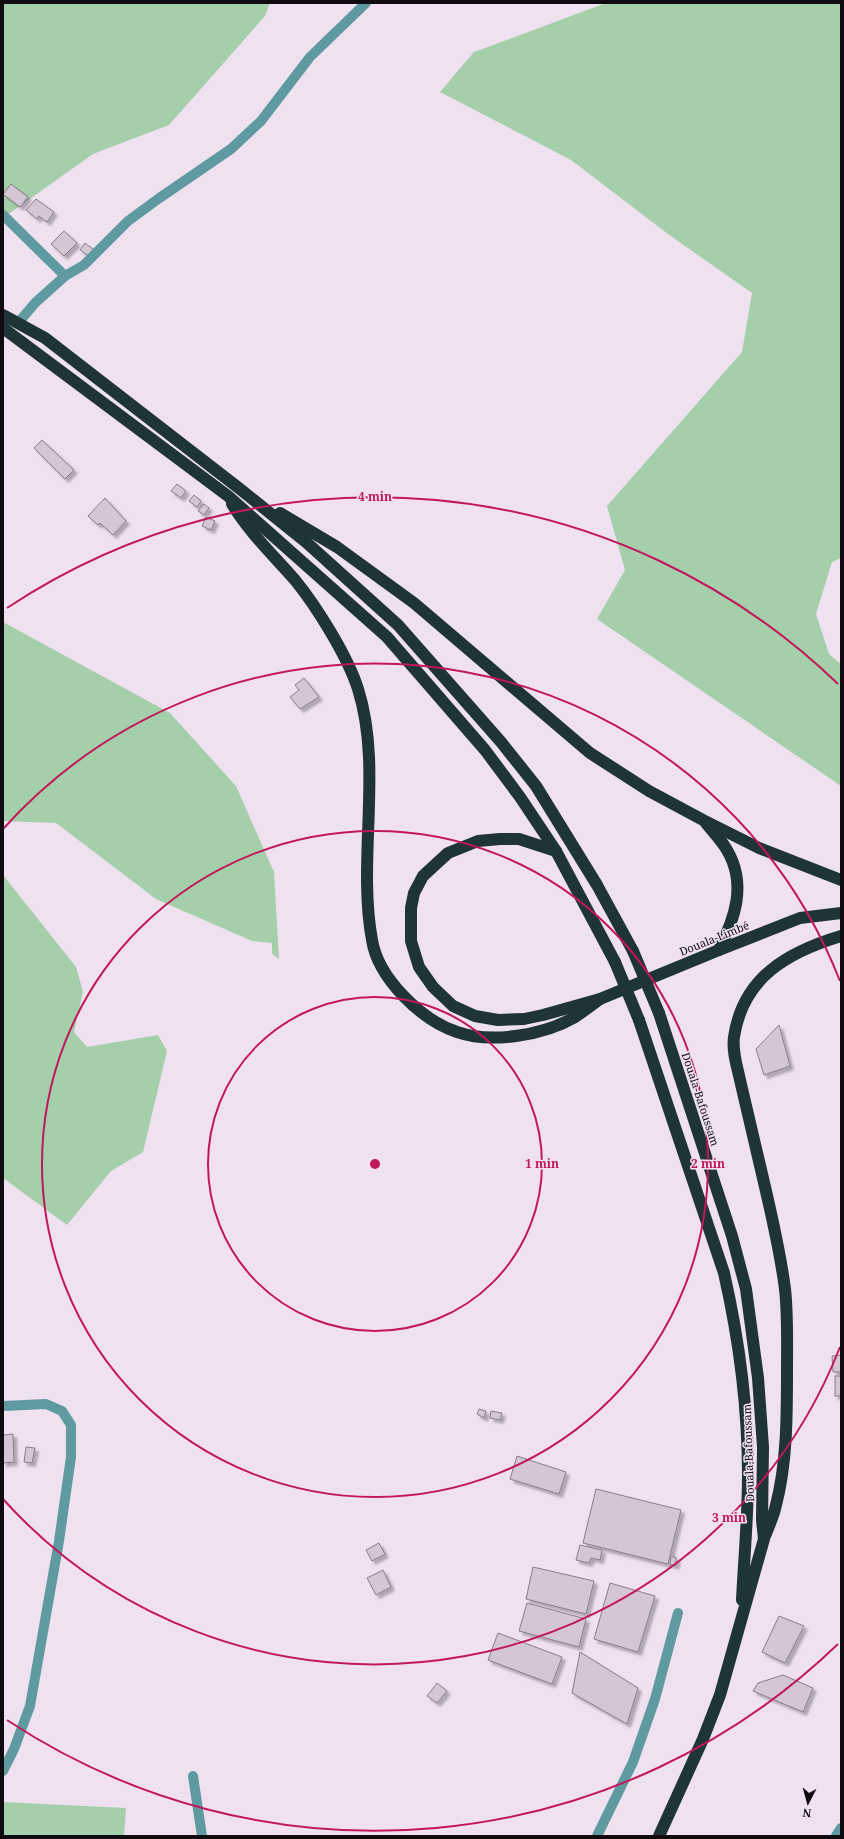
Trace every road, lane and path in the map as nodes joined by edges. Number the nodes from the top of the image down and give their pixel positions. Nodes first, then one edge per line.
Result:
1 (366, 3) edge
2 (3, 216) edge
3 (65, 276) junction
4 (3, 315) edge
5 (18, 323) junction
6 (3, 328) edge
7 (240, 488) junction
8 (228, 496) junction
9 (703, 820) junction
10 (556, 851) junction
11 (841, 880) edge
12 (841, 913) edge
13 (841, 936) edge
14 (719, 950) junction
15 (600, 1000) junction
16 (3, 1406) edge
17 (764, 1539) junction
18 (678, 1613) dead end
19 (741, 1624) junction
20 (3, 1771) edge
21 (193, 1776) dead end
22 (841, 1828) edge
23 (202, 1836) edge
24 (597, 1836) edge
25 (659, 1836) edge
26 (836, 1836) edge

1 - 3 street
2 - 3 street
3 - 5 street
4 - 5 highway
5 - 7 highway
6 - 8 highway, Douala-Bafoussam
7 - 9 highway
7 - 17 highway, Douala-Bafoussam, bridge
8 - 10 highway, Douala-Bafoussam
8 - 15 highway
9 - 11 highway
9 - 14 highway
10 - 15 highway
10 - 19 highway, Douala-Bafoussam, bridge
12 - 14 highway, Douala-Limbé
13 - 17 highway
14 - 15 highway, Douala-Limbé
16 - 20 street
17 - 19 highway, Douala-Bafoussam
18 - 24 street
19 - 25 highway
21 - 23 street
22 - 26 street

